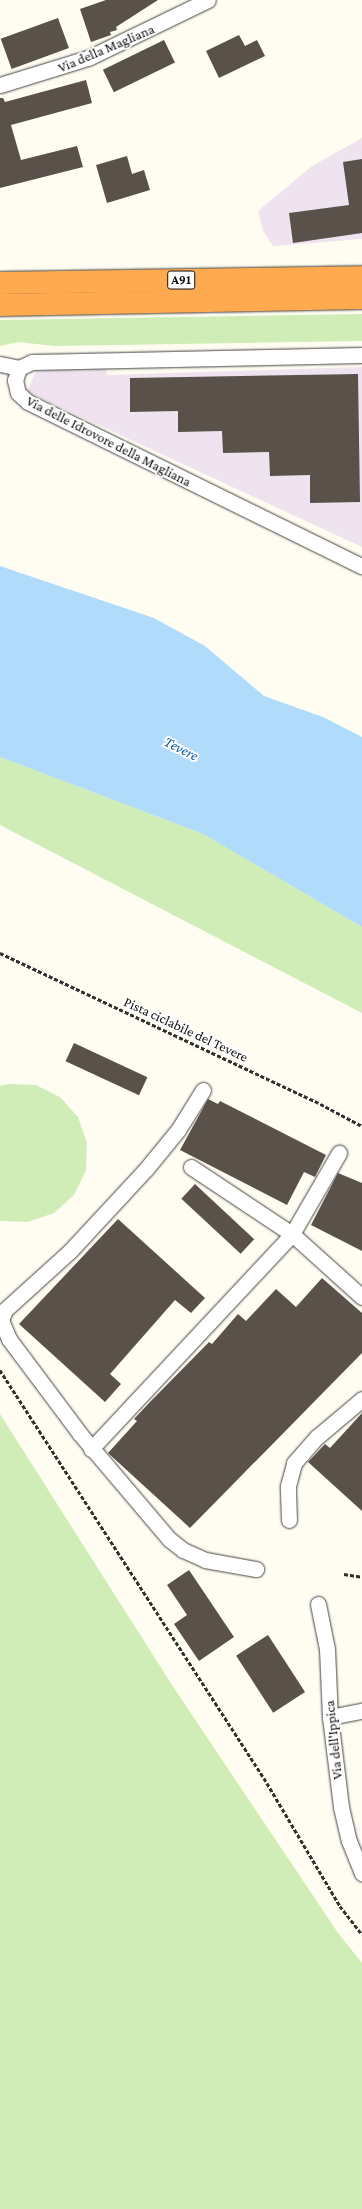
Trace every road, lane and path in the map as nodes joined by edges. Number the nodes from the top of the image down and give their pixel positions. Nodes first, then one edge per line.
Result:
1 (208, 0) edge
2 (0, 85) edge
3 (362, 277) edge
4 (0, 283) edge
5 (362, 298) edge
6 (0, 305) edge
7 (362, 355) edge
8 (0, 364) edge
9 (19, 368) junction
10 (362, 566) edge
11 (0, 953) edge
12 (203, 1090) dead end
13 (362, 1126) edge
14 (339, 1153) dead end
15 (191, 1167) dead end
16 (292, 1234) junction
17 (362, 1296) edge
18 (0, 1370) edge
19 (362, 1399) edge
20 (91, 1449) junction
21 (289, 1520) dead end
22 (256, 1569) dead end
23 (344, 1574) dead end
24 (362, 1577) edge
25 (318, 1604) dead end
26 (362, 1711) edge
27 (330, 1717) junction
28 (362, 1873) edge
29 (362, 1934) edge

1 - 2 street, Via della Magliana
3 - 4 highway, A91
5 - 6 highway, A91
7 - 9 street
8 - 9 street
9 - 10 street, Via delle Idrovore della Magliana
11 - 13 path, Pista ciclabile del Tevere
12 - 20 street
14 - 16 street
15 - 16 street
16 - 17 street
16 - 20 street
18 - 29 path
19 - 21 street
20 - 22 street
23 - 24 path
25 - 27 street, Via dell'Ippica
26 - 27 street
27 - 28 street, Via dell'Ippica

